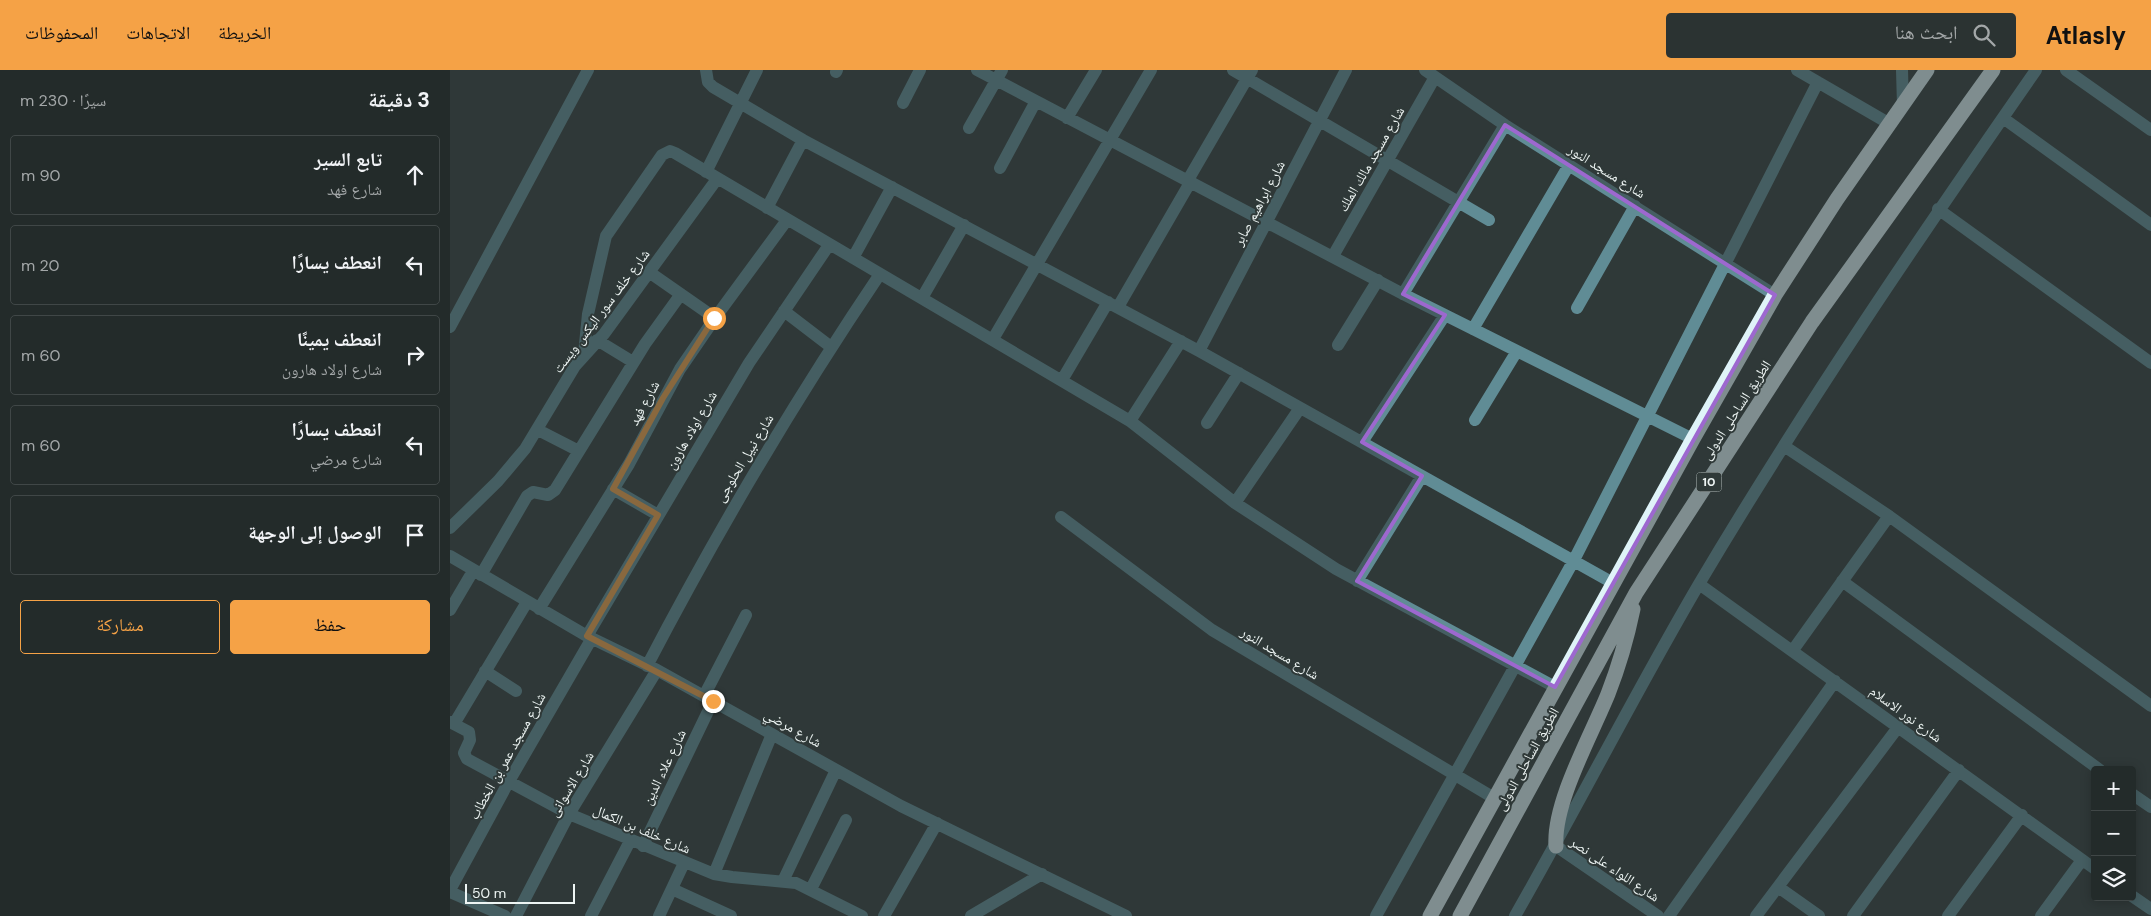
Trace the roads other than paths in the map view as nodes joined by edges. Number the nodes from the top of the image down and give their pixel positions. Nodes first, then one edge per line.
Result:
1 (588, 70) edge
2 (706, 70) edge
3 (758, 70) edge
4 (920, 70) edge
5 (977, 70) edge
6 (1096, 70) edge
7 (1151, 70) edge
8 (1233, 70) edge
9 (1346, 70) edge
10 (1797, 70) edge
11 (1902, 70) edge
12 (1927, 70) edge
13 (1993, 70) edge
14 (2036, 70) edge
15 (2066, 70) edge
16 (1249, 74) edge
17 (1430, 74) edge
18 (999, 75) edge
19 (1818, 82) junction
20 (1036, 101) junction
21 (904, 103) dead end
22 (740, 104) junction
23 (1903, 105) junction
24 (1067, 118) junction
25 (2003, 118) junction
26 (1319, 120) junction
27 (1890, 124) junction
28 (1505, 125) junction
29 (970, 128) dead end
30 (2151, 130) edge
31 (803, 140) junction
32 (1110, 141) junction
33 (1388, 160) junction
34 (1569, 165) junction
35 (1000, 168) dead end
36 (712, 175) junction
37 (1189, 181) junction
38 (892, 187) junction
39 (1459, 201) junction
40 (1635, 206) junction
41 (767, 208) junction
42 (1938, 209) junction
43 (787, 220) junction
44 (1489, 220) dead end
45 (1266, 221) junction
46 (964, 225) junction
47 (2151, 226) edge
48 (829, 245) junction
49 (1333, 256) junction
50 (853, 258) junction
51 (1037, 264) junction
52 (1725, 264) junction
53 (649, 272) junction
54 (880, 274) junction
55 (1378, 280) junction
56 (681, 294) junction
57 (1403, 294) junction
58 (1775, 295) junction
59 (922, 298) junction
60 (1113, 304) junction
61 (1577, 308) dead end
62 (784, 311) junction
63 (1445, 315) junction
64 (714, 318) junction
65 (450, 327) edge
66 (1473, 329) junction
67 (993, 339) junction
68 (597, 340) junction
69 (1181, 341) junction
70 (1338, 345) dead end
71 (831, 347) junction
72 (1199, 351) junction
73 (1517, 351) junction
74 (584, 354) junction
75 (633, 362) junction
76 (2151, 364) edge
77 (1239, 373) junction
78 (1062, 380) junction
79 (1300, 408) junction
80 (1647, 416) junction
81 (1475, 420) dead end
82 (1130, 421) junction
83 (1207, 423) dead end
84 (538, 430) junction
85 (1692, 439) junction
86 (1362, 442) junction
87 (1784, 446) junction
88 (579, 451) junction
89 (1422, 476) junction
90 (613, 489) junction
91 (1235, 503) junction
92 (658, 515) junction
93 (1889, 516) junction
94 (1061, 517) dead end
95 (450, 528) edge
96 (450, 556) edge
97 (1574, 560) junction
98 (477, 573) junction
99 (1357, 581) junction
100 (1842, 581) junction
101 (1613, 582) junction
102 (1699, 584) junction
103 (1636, 593) junction
104 (527, 602) junction
105 (539, 609) junction
106 (450, 610) edge
107 (746, 615) dead end
108 (589, 637) junction
109 (1793, 650) junction
110 (1516, 666) junction
111 (652, 668) junction
112 (486, 672) junction
113 (1835, 681) junction
114 (1555, 687) junction
115 (516, 691) dead end
116 (709, 699) junction
117 (2151, 706) edge
118 (452, 723) edge
119 (1899, 726) junction
120 (772, 734) junction
121 (2095, 766) edge
122 (836, 770) junction
123 (1959, 770) junction
124 (1454, 774) junction
125 (508, 783) junction
126 (2136, 797) edge
127 (1494, 798) junction
128 (2151, 807) edge
129 (569, 814) junction
130 (2022, 815) junction
131 (846, 820) dead end
132 (937, 823) junction
133 (630, 841) junction
134 (643, 846) junction
135 (1556, 846) junction
136 (2082, 860) junction
137 (684, 863) junction
138 (2091, 866) edge
139 (714, 874) junction
140 (1042, 874) junction
141 (782, 880) junction
142 (1778, 887) junction
143 (672, 889) junction
144 (811, 889) junction
145 (450, 891) edge
146 (2136, 899) edge
147 (2151, 909) edge
148 (505, 916) edge
149 (516, 916) edge
150 (591, 916) edge
151 (659, 916) edge
152 (731, 916) edge
153 (862, 916) edge
154 (884, 916) edge
155 (971, 916) edge
156 (1126, 916) edge
157 (1376, 916) edge
158 (1430, 916) edge
159 (1460, 916) edge
160 (1515, 916) edge
161 (1658, 916) edge
162 (1669, 916) edge
163 (1756, 916) edge
164 (1819, 916) edge
165 (1853, 916) edge
166 (1948, 916) edge
167 (2041, 916) edge

1 - 65 street
2 - 22 street
3 - 22 street, شارع خلف سور اليكس ويست
4 - 21 street
5 - 18 street
6 - 24 street
7 - 32 street
8 - 16 street
9 - 26 street, شارع ابراهيم صابر
10 - 19 street
11 - 23 street
12 - 23 highway, الطريق الساحلى الدولى / 10
13 - 103 highway, الطريق الساحلى الدولى / 10
14 - 25 street
15 - 30 street
16 - 26 street
16 - 37 street
17 - 28 street, شارع مسجد النور
17 - 33 street, شارع مسجد مالك الملك
18 - 20 street
18 - 29 street
19 - 27 street
19 - 52 street
20 - 24 street
20 - 35 street
22 - 31 street
22 - 36 street, شارع خلف سور اليكس ويست
23 - 27 highway, الطريق الساحلى الدولى / 10
24 - 32 street
25 - 42 street
25 - 47 street
26 - 33 street
26 - 45 street, شارع ابراهيم صابر
27 - 58 highway, الطريق الساحلى الدولى / 10
28 - 34 street, شارع مسجد النور
28 - 39 street
31 - 38 street
31 - 41 street
32 - 37 street
32 - 51 street
33 - 39 street
33 - 49 street, شارع مسجد مالك الملك
34 - 40 street, شارع مسجد النور
34 - 66 street
36 - 41 street
36 - 53 street, شارع خلف سور اليكس ويست
36 - 74 street
37 - 45 street
37 - 60 street
38 - 46 street
38 - 50 street
39 - 44 street
39 - 57 street
40 - 52 street, شارع مسجد النور
40 - 61 street
41 - 43 street
42 - 76 street
42 - 87 street
43 - 48 street
43 - 64 street, شارع فهد
45 - 49 street
45 - 72 street, شارع ابراهيم صابر
46 - 51 street
46 - 59 street
48 - 50 street
48 - 62 street, شارع اولاد هارون
49 - 55 street
50 - 54 street
51 - 60 street
51 - 67 street
52 - 58 street, شارع مسجد النور
52 - 80 street
53 - 56 street
53 - 68 street, شارع خلف سور اليكس ويست
54 - 59 street
54 - 71 street, شارع نبيل الحلوجى
55 - 57 street
55 - 70 street
56 - 64 street
56 - 75 street
57 - 63 street
58 - 85 highway, الطريق الساحلى الدولى / 10
59 - 67 street
60 - 69 street
60 - 78 street
62 - 71 street
62 - 92 street, شارع اولاد هارون
63 - 66 street
63 - 86 street
64 - 90 street, شارع فهد
66 - 73 street
67 - 78 street
68 - 74 street, شارع خلف سور اليكس ويست
68 - 75 street
69 - 72 street
69 - 82 street
71 - 111 street, شارع نبيل الحلوجى
72 - 77 street
73 - 80 street
73 - 81 street
74 - 84 street, شارع خلف سور اليكس ويست
75 - 88 street
77 - 79 street
77 - 83 street
78 - 82 street
79 - 86 street
79 - 91 street
80 - 85 street
80 - 97 street
82 - 91 street
84 - 88 street
84 - 95 street, شارع خلف سور اليكس ويست
85 - 101 highway, الطريق الساحلى الدولى / 10
86 - 89 street
87 - 93 street
87 - 102 street
88 - 98 street
89 - 97 street
89 - 99 street
90 - 92 street
90 - 105 street, شارع فهد
91 - 99 street
92 - 108 street, شارع اولاد هارون
93 - 100 street
93 - 117 street
94 - 124 street, شارع مسجد النور
96 - 98 street, شارع مرضي
97 - 101 street
97 - 110 street
98 - 104 street, شارع مرضي
98 - 106 street
99 - 110 street
100 - 109 street
100 - 121 street
101 - 114 highway, الطريق الساحلى الدولى / 10
102 - 109 street, شارع نور الاسلام
102 - 135 street
103 - 135 highway
103 - 159 highway, الطريق الساحلى الدولى / 10
104 - 105 street, شارع مرضي
104 - 112 street
105 - 108 street, شارع مرضي
107 - 116 street, شارع علاء الدين
108 - 111 street, شارع مرضي
108 - 125 street, شارع مسجد عمر بن الخطاب
109 - 113 street, شارع نور الاسلام
110 - 114 street
110 - 124 street
111 - 116 street, شارع مرضي
111 - 129 street, شارع الاسوانى
112 - 115 street
112 - 118 street
113 - 119 street, شارع نور الاسلام
113 - 162 street
114 - 127 highway, الطريق الساحلى الدولى / 10
116 - 120 street, شارع مرضي
116 - 134 street, شارع علاء الدين
118 - 125 street, شارع خلف بن الكمال
119 - 123 street, شارع نور الاسلام
119 - 142 street
120 - 122 street, شارع مرضي
120 - 139 street
122 - 132 street, شارع مرضي
122 - 141 street
123 - 130 street, شارع نور الاسلام
123 - 165 street
124 - 127 street, شارع مسجد النور
124 - 157 street
125 - 129 street, شارع خلف بن الكمال
125 - 145 street, شارع مسجد عمر بن الخطاب
126 - 128 street
127 - 158 highway, الطريق الساحلى الدولى / 10
129 - 133 street, شارع خلف بن الكمال
129 - 149 street, شارع الاسوانى
130 - 136 street, شارع نور الاسلام
130 - 166 street
131 - 144 street
132 - 140 street, شارع مرضي
132 - 154 street
133 - 134 street, شارع خلف بن الكمال
133 - 150 street
134 - 137 street, شارع خلف بن الكمال
135 - 160 street
135 - 161 street, شارع اللواء على نصر
136 - 138 street, شارع نور الاسلام
136 - 167 street
137 - 139 street, شارع خلف بن الكمال
137 - 143 street
139 - 141 street, شارع خلف بن الكمال
140 - 155 street
140 - 156 street, شارع مرضي
141 - 144 street, شارع خلف بن الكمال
142 - 163 street
142 - 164 street
143 - 151 street
143 - 152 street
144 - 153 street, شارع خلف بن الكمال
145 - 148 street
146 - 147 street

